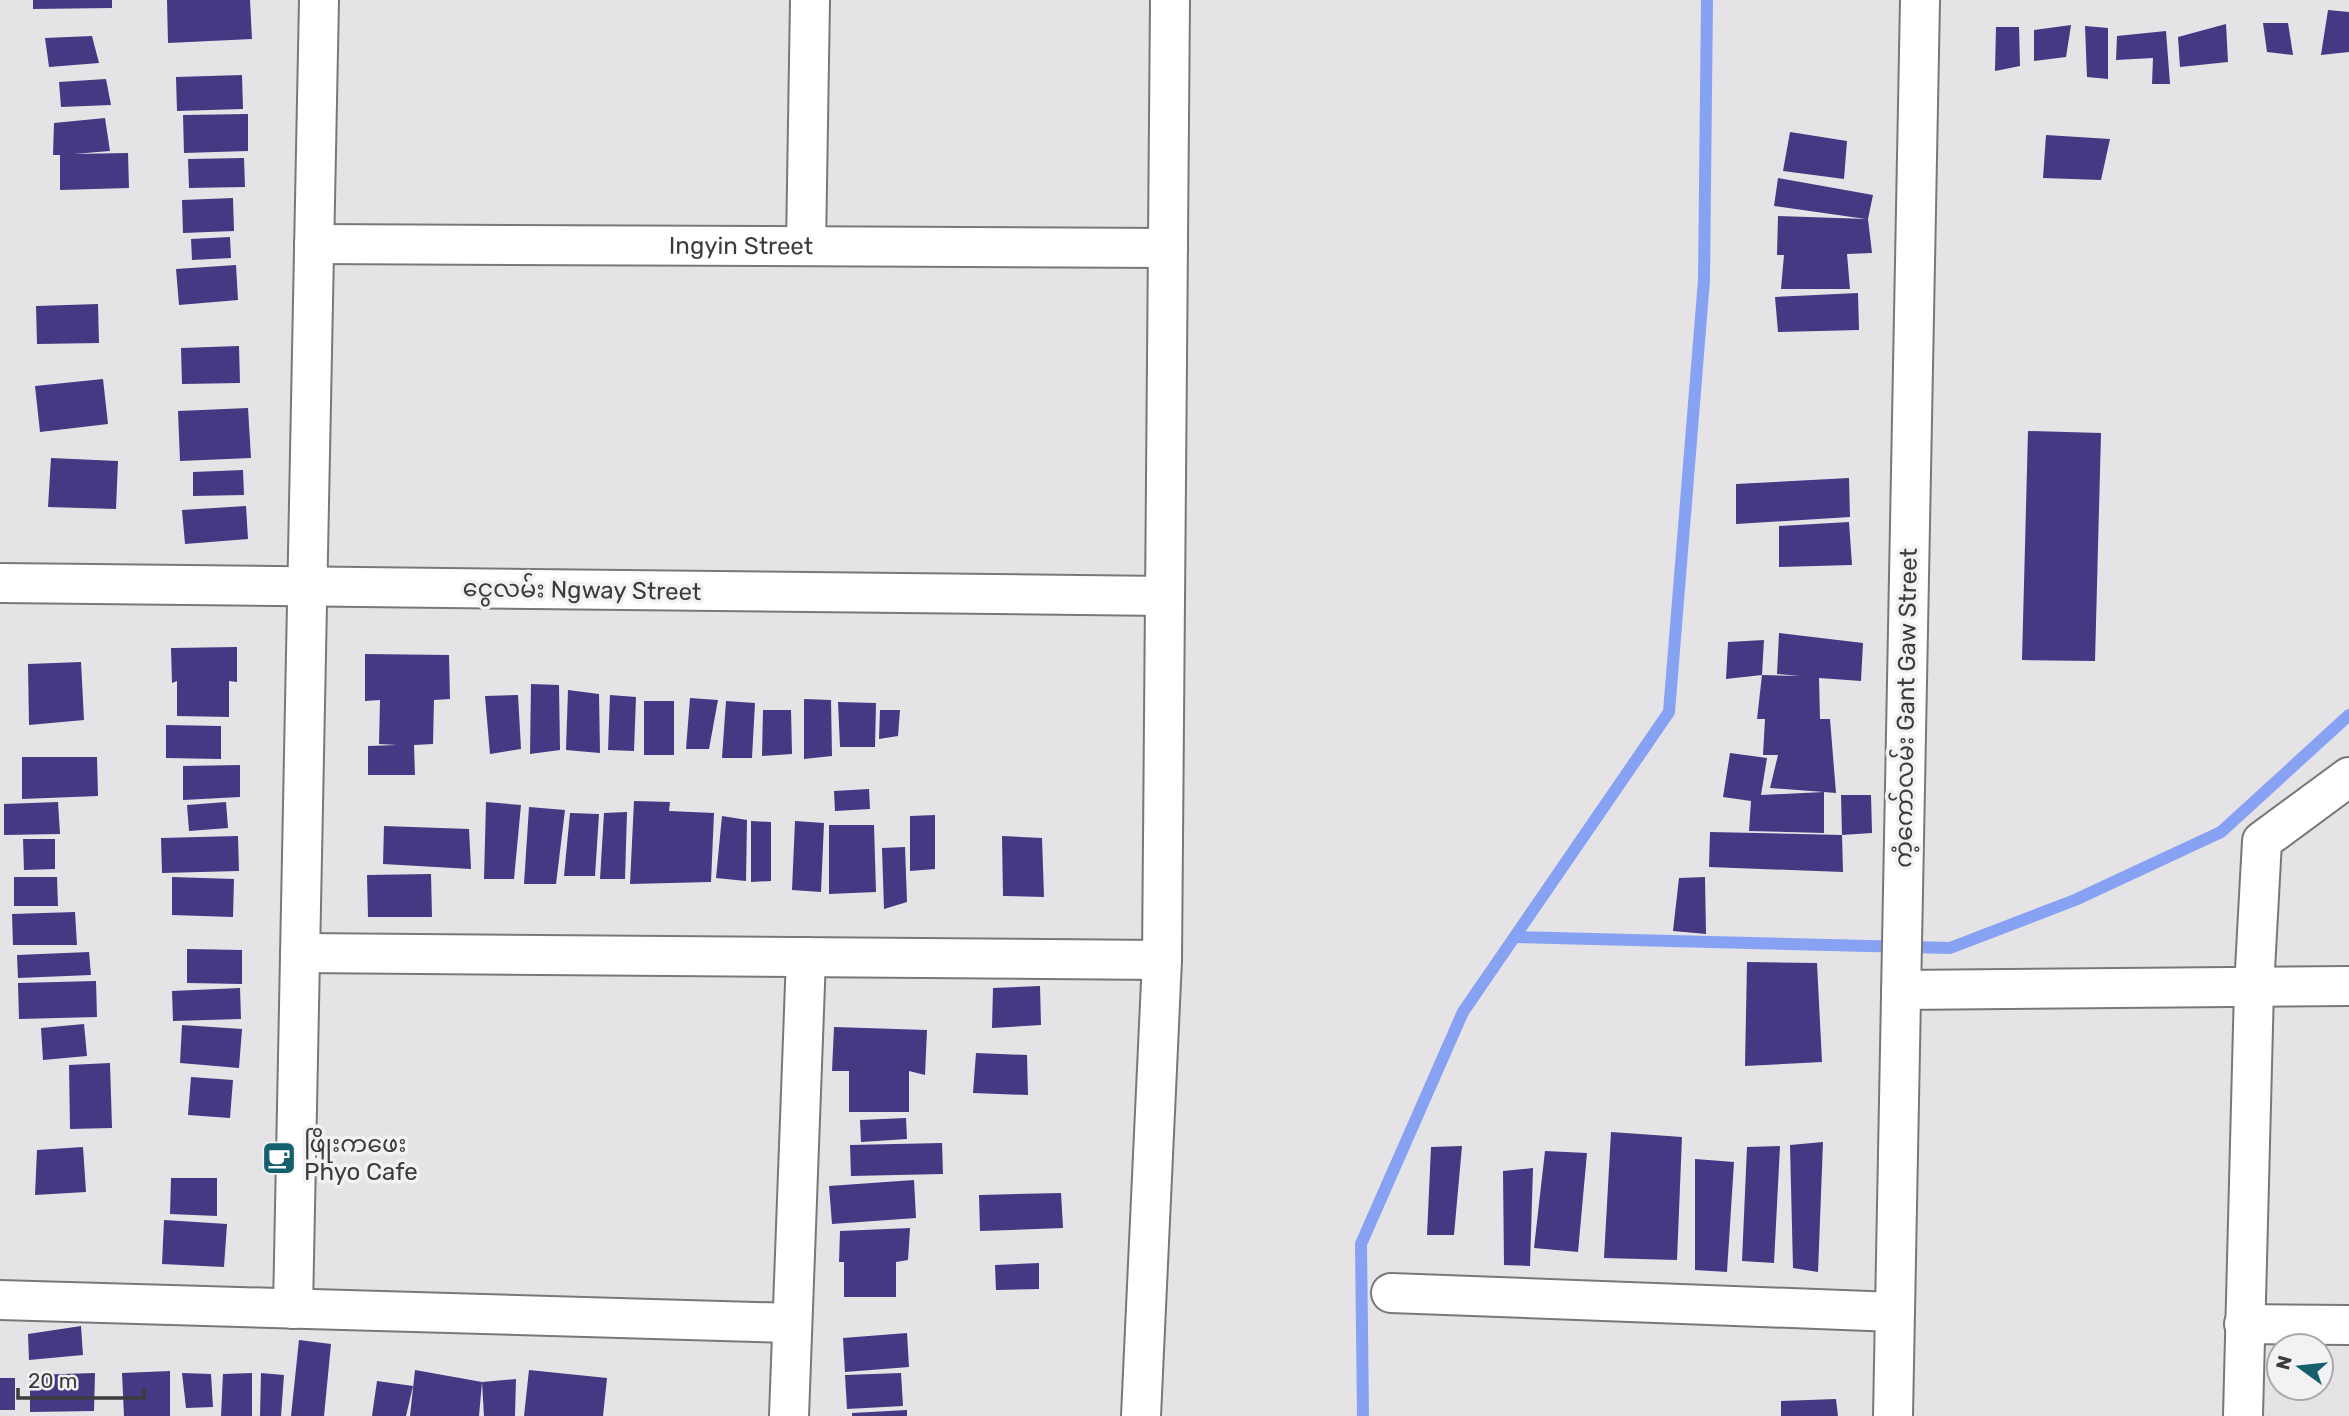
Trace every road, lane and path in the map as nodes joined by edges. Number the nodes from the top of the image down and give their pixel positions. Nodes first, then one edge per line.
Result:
1 (319, 0) edge
2 (810, 0) edge
3 (1170, 0) edge
4 (1920, 0) edge
5 (314, 244) junction
6 (806, 246) junction
7 (1168, 248) junction
8 (0, 583) edge
9 (307, 587) junction
10 (1165, 596) junction
11 (2349, 777) edge
12 (300, 953) junction
13 (806, 957) junction
14 (1162, 960) junction
15 (2349, 986) edge
16 (2254, 988) junction
17 (1901, 990) junction
18 (1391, 1293) dead end
19 (0, 1300) edge
20 (293, 1308) junction
21 (1895, 1312) junction
22 (792, 1323) junction
23 (2244, 1324) junction
24 (2349, 1325) edge
25 (789, 1416) edge
26 (1141, 1416) edge
27 (1893, 1416) edge
28 (2243, 1416) edge

1 - 5 street
2 - 6 street
3 - 7 street
4 - 17 street, ကံ့ကော်လမ်း Gant Gaw Street
5 - 6 street, Ingyin Street
5 - 9 street
6 - 7 street, Ingyin Street
7 - 10 street
8 - 9 street, ငွေလမ်း Ngway Street
9 - 10 street, ငွေလမ်း Ngway Street
9 - 12 street
10 - 14 street
11 - 16 street
12 - 13 street
12 - 20 street
13 - 14 street
13 - 22 street
14 - 26 street
15 - 16 street
16 - 17 street
16 - 23 street
17 - 21 street, ကံ့ကော်လမ်း Gant Gaw Street
18 - 21 street
19 - 20 street
20 - 22 street
21 - 27 street, ကံ့ကော်လမ်း Gant Gaw Street
22 - 25 street
23 - 24 street
23 - 28 street

